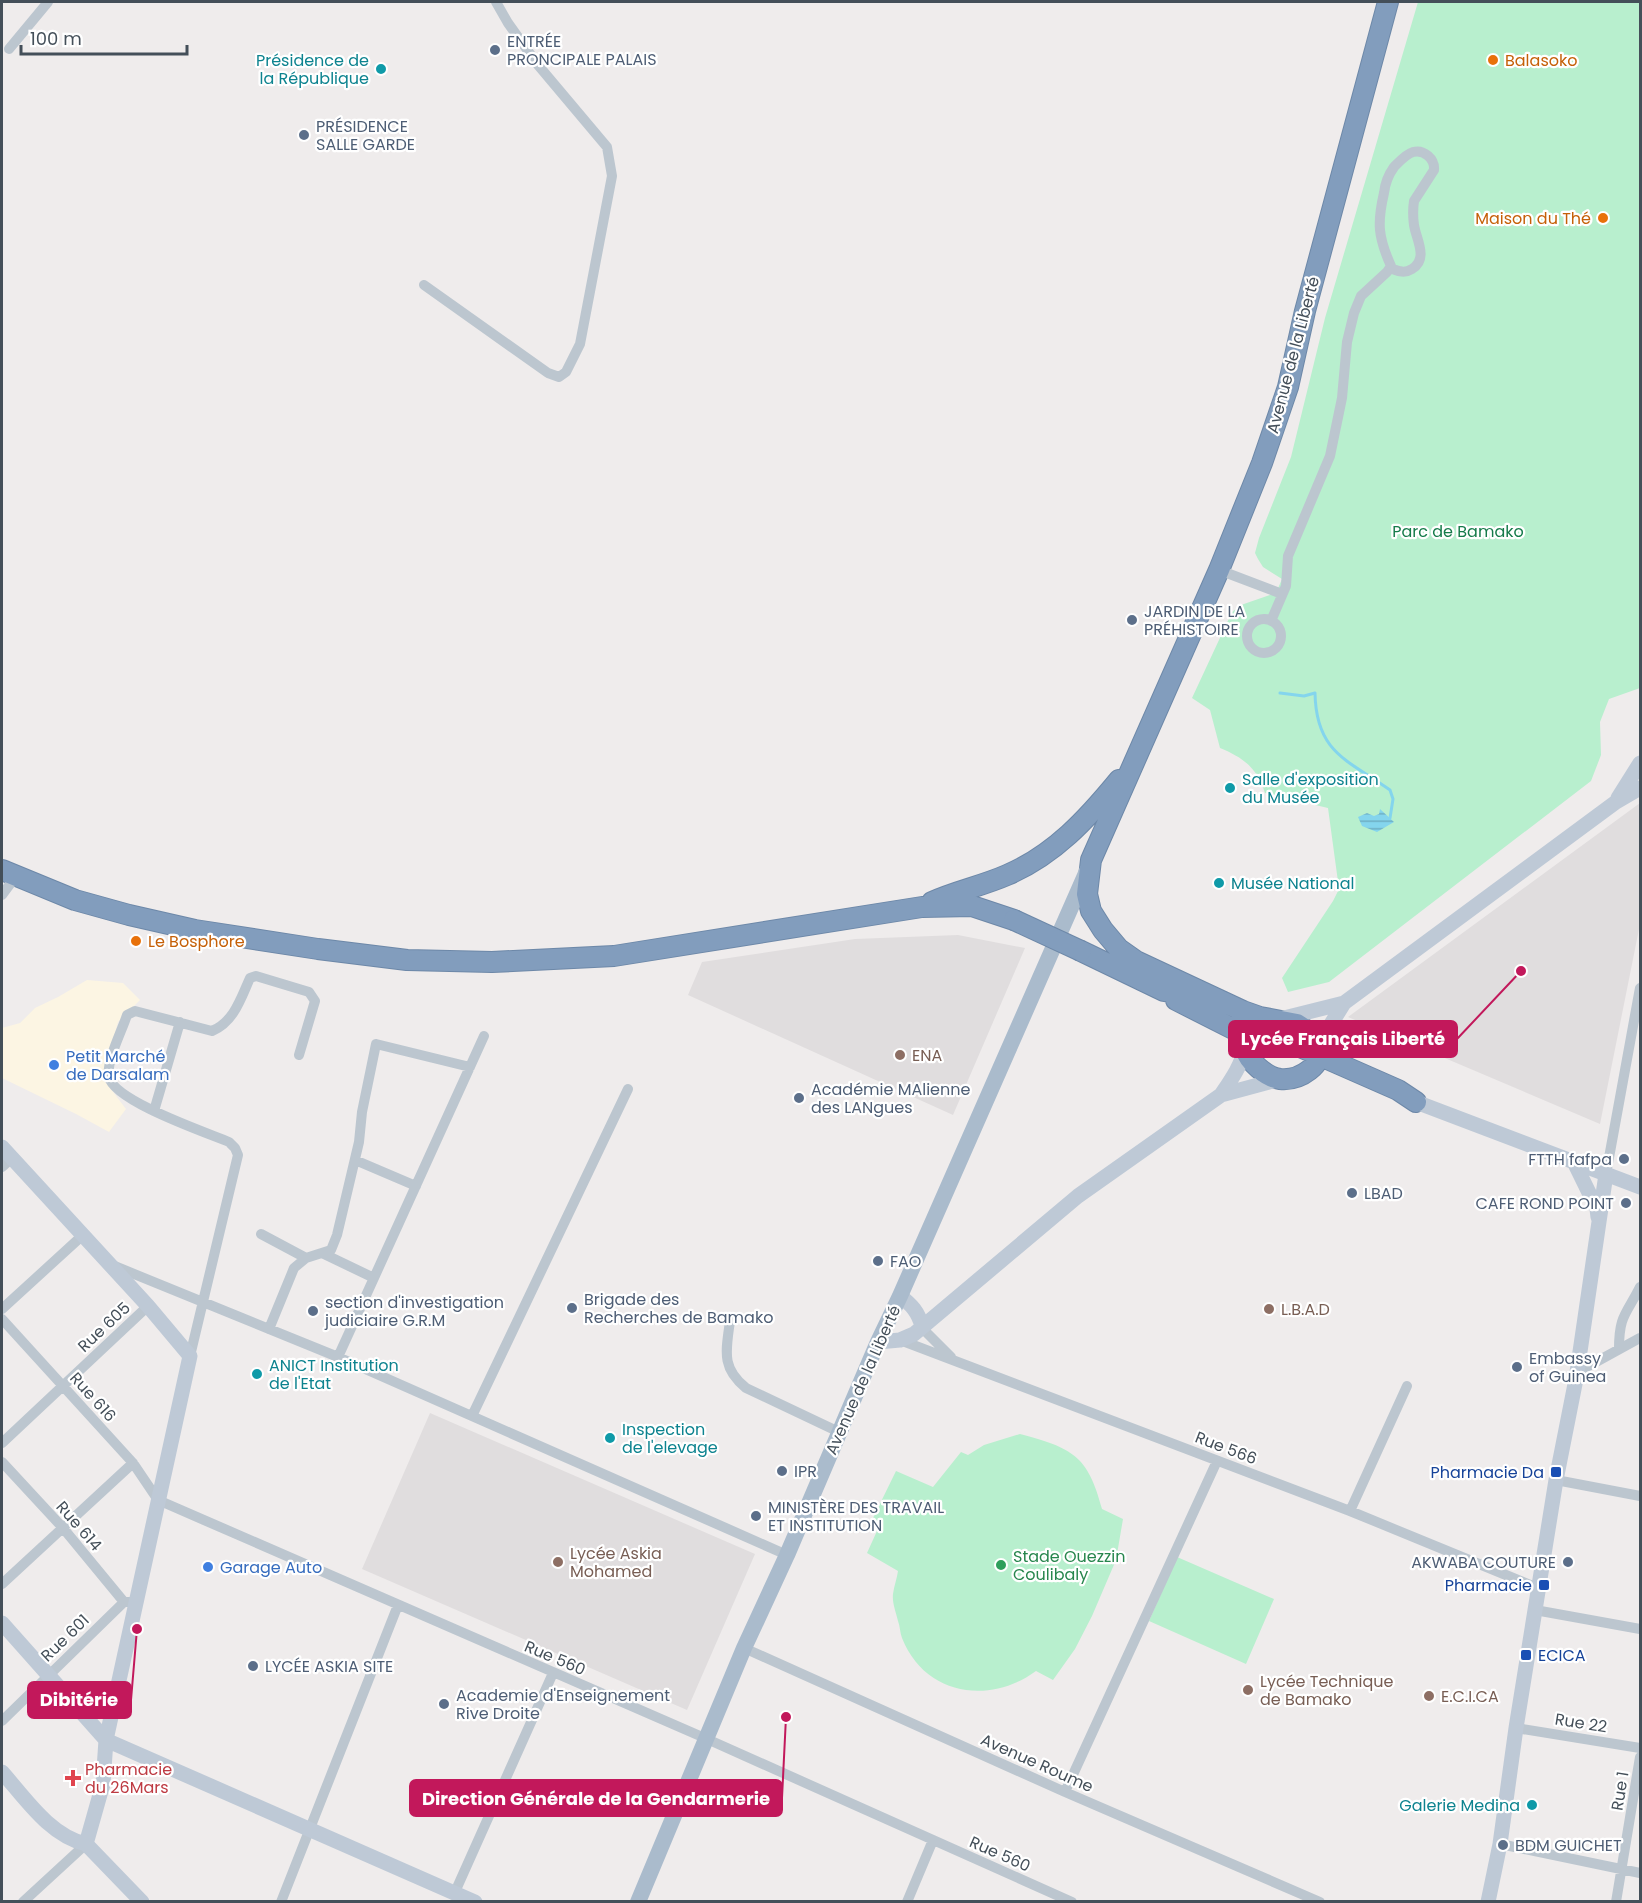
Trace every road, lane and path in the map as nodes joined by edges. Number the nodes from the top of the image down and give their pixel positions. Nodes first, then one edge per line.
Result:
1 (48, 2) edge
2 (496, 2) edge
3 (1388, 2) edge
4 (9, 49) dead end
5 (1390, 268) junction
6 (424, 285) dead end
7 (1219, 570) junction
8 (1282, 594) junction
9 (1271, 621) dead end
10 (1135, 762) junction
11 (1641, 763) edge
12 (1641, 788) edge
13 (1616, 802) junction
14 (1091, 860) junction
15 (9, 873) edge
16 (2, 895) edge
17 (922, 907) junction
18 (1641, 988) edge
19 (1344, 1003) junction
20 (1278, 1020) junction
21 (180, 1022) junction
22 (484, 1036) dead end
23 (1248, 1037) junction
24 (1318, 1054) junction
25 (298, 1055) dead end
26 (470, 1067) junction
27 (1280, 1079) junction
28 (628, 1089) dead end
29 (1221, 1095) junction
30 (1416, 1102) junction
31 (154, 1111) junction
32 (5, 1157) edge
33 (355, 1160) junction
34 (1574, 1162) junction
35 (1606, 1174) junction
36 (416, 1186) junction
37 (1641, 1187) edge
38 (1599, 1221) junction
39 (261, 1234) dead end
40 (83, 1235) junction
41 (324, 1254) junction
42 (306, 1258) junction
43 (109, 1264) junction
44 (374, 1278) junction
45 (1641, 1287) edge
46 (900, 1296) junction
47 (202, 1303) junction
48 (148, 1306) junction
49 (2, 1309) edge
50 (2, 1318) edge
51 (730, 1321) dead end
52 (922, 1326) junction
53 (269, 1329) junction
54 (900, 1340) junction
55 (1639, 1341) edge
56 (878, 1342) junction
57 (1619, 1349) junction
58 (189, 1356) junction
59 (338, 1357) junction
60 (954, 1359) junction
61 (1576, 1379) junction
62 (63, 1386) junction
63 (1407, 1386) dead end
64 (472, 1416) junction
65 (839, 1432) junction
66 (2, 1443) edge
67 (1217, 1461) junction
68 (2, 1462) edge
69 (133, 1463) junction
70 (1556, 1480) junction
71 (1641, 1496) edge
72 (158, 1500) junction
73 (1350, 1511) junction
74 (63, 1528) junction
75 (787, 1555) junction
76 (2, 1584) edge
77 (1540, 1589) junction
78 (130, 1602) junction
79 (398, 1605) junction
80 (1535, 1610) junction
81 (2, 1623) edge
82 (1641, 1629) edge
83 (744, 1648) junction
84 (553, 1673) junction
85 (48, 1676) junction
86 (2, 1721) edge
87 (1516, 1728) junction
88 (707, 1739) junction
89 (106, 1740) junction
90 (1641, 1748) edge
91 (1641, 1757) edge
92 (2, 1772) edge
93 (1065, 1792) junction
94 (310, 1829) junction
95 (933, 1840) junction
96 (86, 1844) junction
97 (1500, 1844) junction
98 (1622, 1870) junction
99 (1641, 1873) edge
100 (454, 1892) junction
101 (23, 1902) edge
102 (142, 1902) edge
103 (281, 1902) edge
104 (475, 1902) edge
105 (638, 1902) edge
106 (907, 1902) edge
107 (1072, 1902) edge
108 (1320, 1902) edge
109 (1488, 1902) edge
110 (1616, 1902) edge

1 - 4 street
2 - 6 street
3 - 7 highway, Avenue de la Liberté
5 - 5 street
5 - 8 street
7 - 8 street
7 - 10 highway, Avenue de la Liberté
8 - 9 street
10 - 14 highway
10 - 17 highway
11 - 13 street
12 - 13 street
13 - 19 street
14 - 20 highway
14 - 46 main road, Avenue de la Liberté
15 - 16 street
15 - 17 highway
17 - 23 highway, bridge
18 - 35 street
19 - 20 street
19 - 24 street
20 - 23 street
20 - 24 highway
21 - 25 street
21 - 31 street
21 - 31 street
22 - 26 street
23 - 24 highway
23 - 27 highway
23 - 29 street
24 - 27 highway
24 - 30 highway
24 - 30 highway
26 - 33 street
26 - 36 street
27 - 29 street
28 - 64 street
29 - 52 street
30 - 34 street
31 - 47 street
32 - 40 street
33 - 36 street
33 - 41 street
34 - 35 street
34 - 38 street
35 - 37 street
35 - 38 street
36 - 44 street
38 - 61 street
39 - 42 street
40 - 43 street
40 - 49 street
41 - 42 street
41 - 44 street
42 - 53 street
43 - 47 street
43 - 48 street
44 - 59 street
45 - 57 street
46 - 52 street
46 - 56 main road, Avenue de la Liberté
47 - 53 street
47 - 58 street
48 - 58 street
48 - 62 street, Rue 605
50 - 62 street, Rue 616
51 - 65 street
52 - 54 street
52 - 60 street
53 - 59 street
54 - 56 street
54 - 60 street, Rue 566
55 - 57 street
56 - 65 main road, Avenue de la Liberté
57 - 61 street
58 - 72 street
59 - 64 street
60 - 67 street, Rue 566
61 - 70 street
62 - 66 street, Rue 605
62 - 69 street, Rue 616
63 - 73 street
64 - 75 street
65 - 75 main road, Avenue de la Liberté
67 - 73 street, Rue 566
67 - 93 street
68 - 74 street, Rue 614
69 - 72 street, Rue 616
69 - 74 street
70 - 71 street
70 - 77 street
72 - 78 street
72 - 79 street, Rue 560
73 - 77 street, Rue 566
74 - 76 street
74 - 78 street, Rue 614
75 - 83 main road, Avenue de la Liberté
77 - 80 street
78 - 85 street, Rue 601
78 - 89 street
79 - 84 street, Rue 560
79 - 94 street
80 - 82 street
80 - 87 street
81 - 85 street
83 - 88 main road, Avenue de la Liberté
83 - 93 street, Avenue Roume
84 - 88 street, Rue 560
84 - 100 street
85 - 86 street, Rue 601
85 - 89 street
87 - 90 street, Rue 22
87 - 97 street
88 - 95 street, Rue 560
88 - 105 main road, Avenue de la Liberté
89 - 94 street
89 - 96 street
91 - 98 street, Rue 1
92 - 96 street
93 - 108 street, Avenue Roume
94 - 100 street
94 - 103 street
95 - 106 street
95 - 107 street, Rue 560
96 - 101 street
96 - 102 street
97 - 98 street
97 - 109 street
98 - 99 street
98 - 110 street, Rue 1
100 - 104 street

